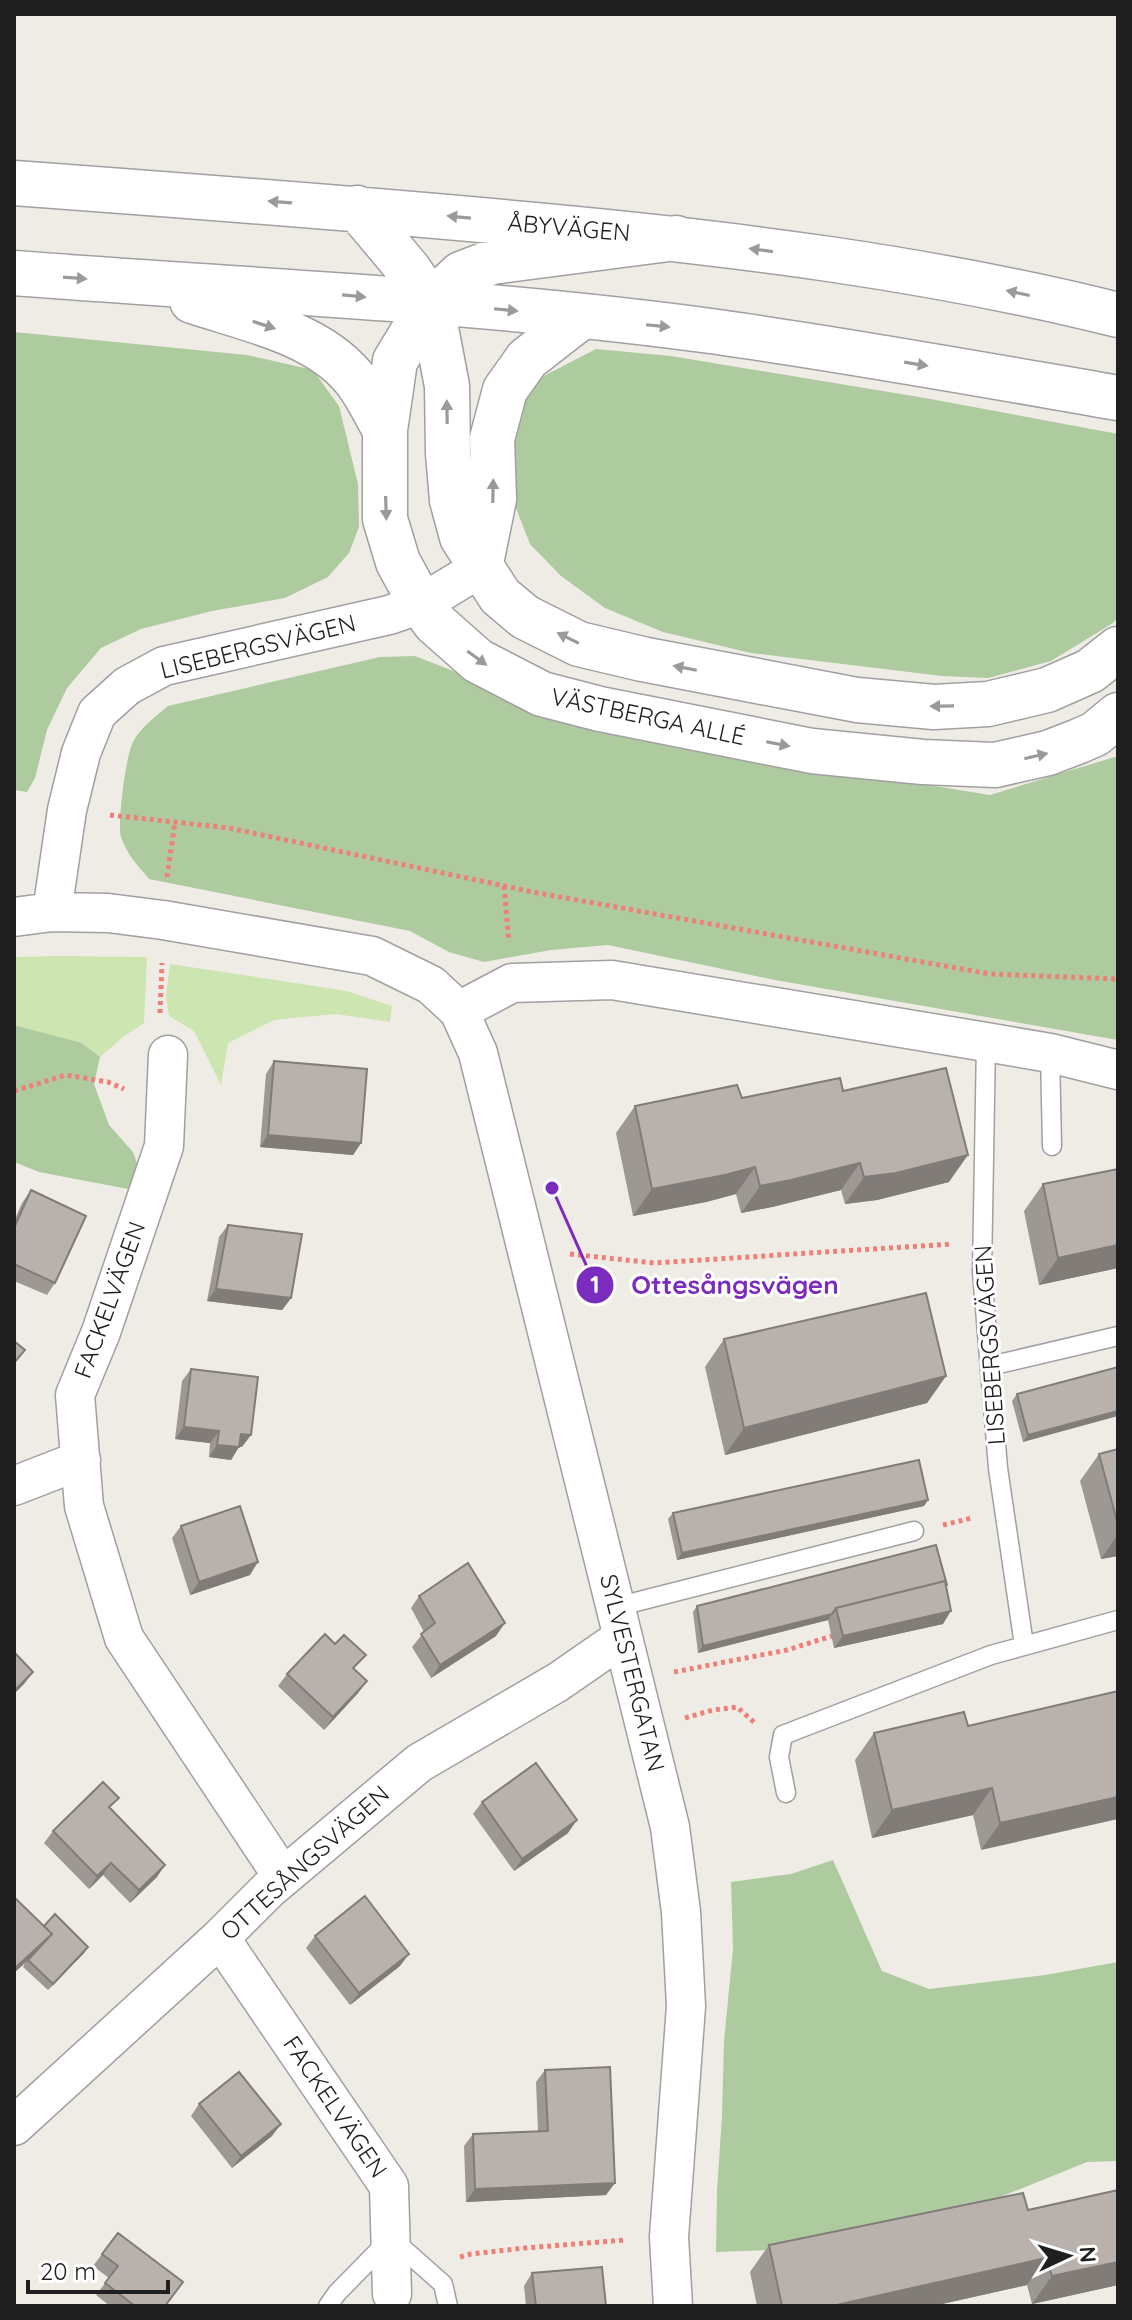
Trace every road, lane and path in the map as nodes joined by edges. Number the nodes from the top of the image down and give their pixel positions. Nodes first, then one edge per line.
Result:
1 (14, 183) edge
2 (357, 208) junction
3 (676, 238) junction
4 (14, 273) edge
5 (137, 283) junction
6 (431, 302) junction
7 (1118, 315) edge
8 (581, 317) junction
9 (1118, 398) edge
10 (385, 430) junction
11 (480, 568) junction
12 (421, 604) junction
13 (1118, 649) edge
14 (1118, 715) edge
15 (67, 810) junction
16 (504, 886) junction
17 (52, 912) junction
18 (14, 917) edge
19 (1118, 979) edge
20 (512, 983) junction
21 (459, 1011) junction
22 (986, 1042) junction
23 (1050, 1053) junction
24 (168, 1055) dead end
25 (1118, 1070) edge
26 (14, 1091) edge
27 (166, 1105) junction
28 (1052, 1146) dead end
29 (983, 1242) junction
30 (574, 1254) dead end
31 (1118, 1336) edge
32 (990, 1366) junction
33 (81, 1460) junction
34 (14, 1486) edge
35 (1004, 1511) junction
36 (914, 1531) joint
37 (1118, 1620) edge
38 (620, 1622) junction
39 (832, 1636) dead end
40 (1024, 1645) junction
41 (634, 1680) junction
42 (713, 1710) dead end
43 (753, 1723) dead end
44 (786, 1793) dead end
45 (283, 1877) junction
46 (220, 1938) junction
47 (14, 2126) edge
48 (669, 2237) junction
49 (391, 2238) junction
50 (425, 2268) junction
51 (393, 2300) edge
52 (328, 2306) edge
53 (448, 2306) edge
54 (673, 2306) edge

2 -> 1 street, ÅBYVÄGEN
3 -> 2 street, ÅBYVÄGEN
2 - 6 street
3 - 6 street, VÄSTBERGA ALLÉ
7 -> 3 street, ÅBYVÄGEN
4 -> 5 street
5 -> 6 street
5 -> 10 street
6 -> 8 street
6 - 10 street, VÄSTBERGA ALLÉ
11 -> 6 street
8 -> 9 street
11 -> 8 street
10 -> 12 street, VÄSTBERGA ALLÉ
11 - 12 street, LISEBERGSVÄGEN
13 -> 11 street
12 -> 14 street, VÄSTBERGA ALLÉ
12 - 15 street, LISEBERGSVÄGEN
15 - 16 path
15 - 17 street, LISEBERGSVÄGEN
16 - 19 path
16 - 20 path
17 - 18 street
17 - 21 street
20 - 21 street
20 - 22 street
21 - 38 street, SYLVESTERGATAN
22 - 23 street
22 - 29 lane, LISEBERGSVÄGEN
23 - 25 street
23 - 28 lane
24 - 27 street, FACKELVÄGEN
26 - 27 path
27 - 33 street, FACKELVÄGEN
29 - 30 path
29 - 32 lane, LISEBERGSVÄGEN
31 - 32 lane
32 - 35 lane, LISEBERGSVÄGEN
33 - 34 street
33 - 45 street, FACKELVÄGEN
35 - 36 path
35 - 40 lane, LISEBERGSVÄGEN
36 - 38 lane
37 - 40 lane
38 - 41 street, SYLVESTERGATAN
38 - 45 street, OTTESÅNGSVÄGEN
39 - 41 path
40 - 44 lane
41 - 48 street, SYLVESTERGATAN
42 - 43 path
45 - 46 street, OTTESÅNGSVÄGEN
46 - 47 street, OTTESÅNGSVÄGEN
46 - 49 street, FACKELVÄGEN
48 - 50 path
48 - 54 street, SYLVESTERGATAN
49 - 50 lane
49 - 51 street, FACKELVÄGEN
49 - 52 lane
50 - 53 lane

